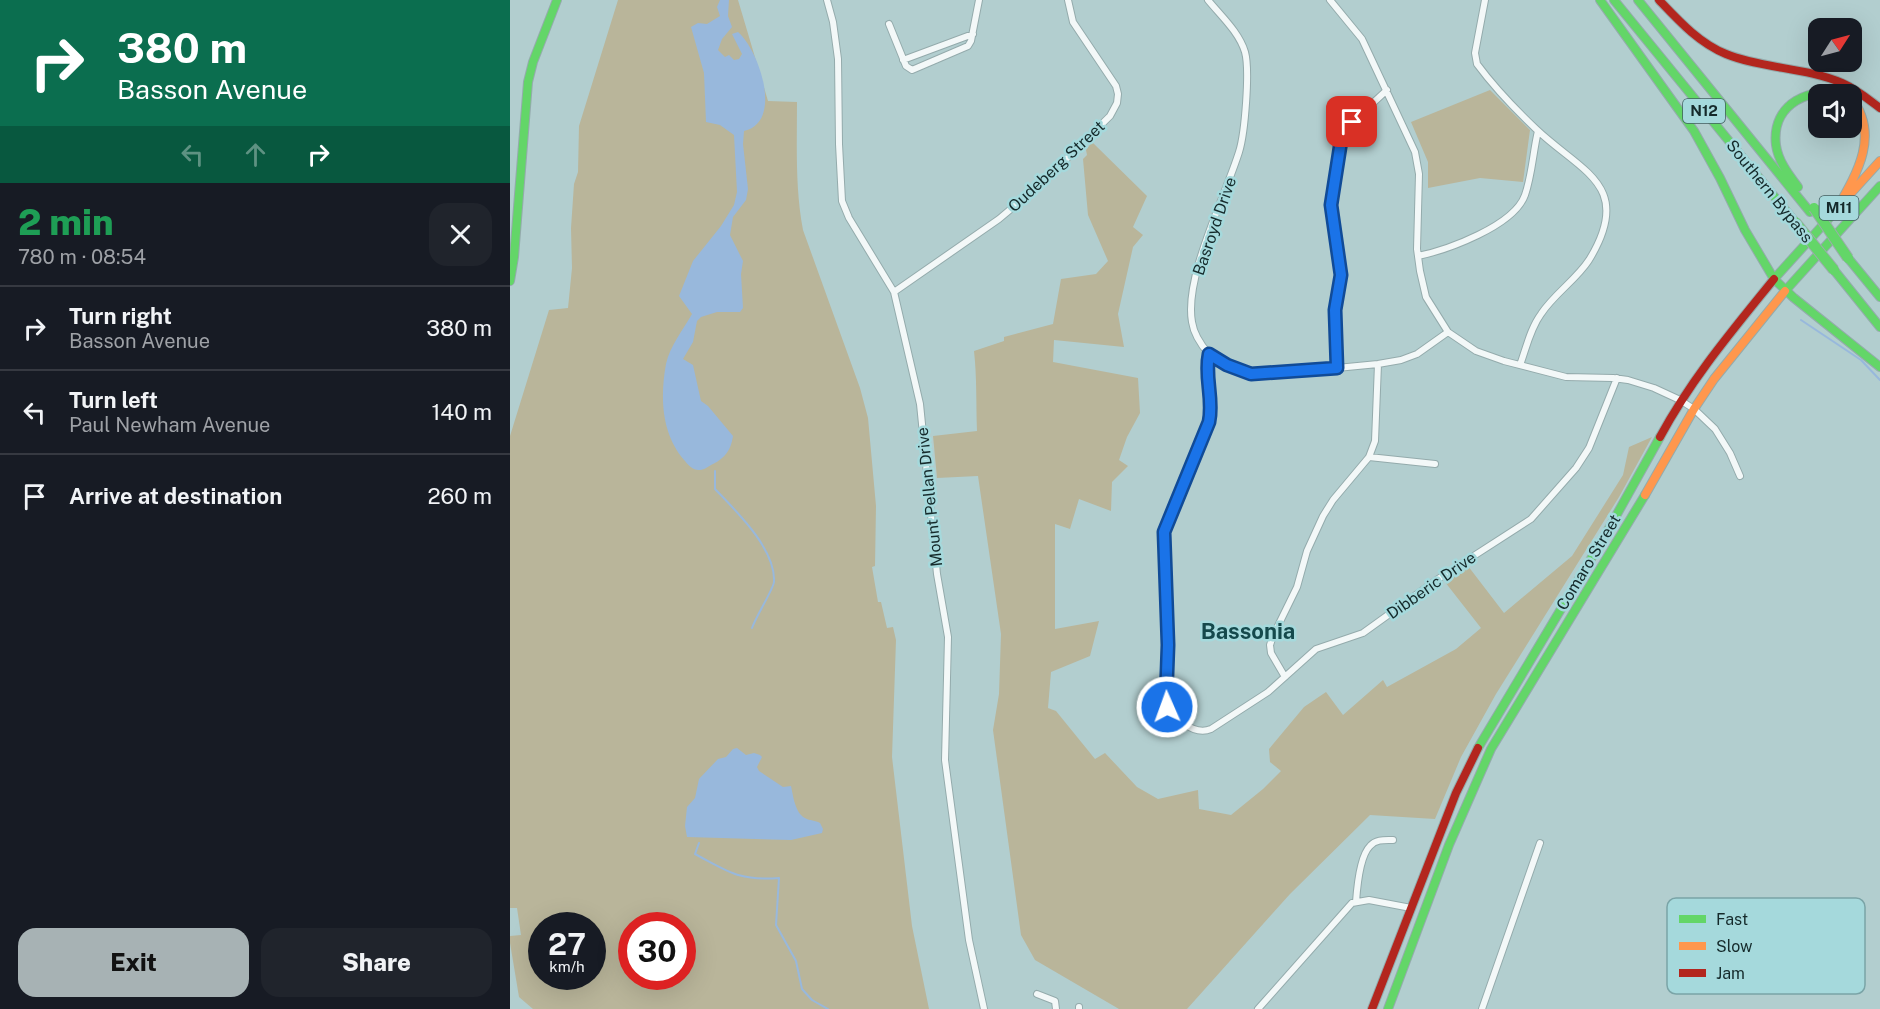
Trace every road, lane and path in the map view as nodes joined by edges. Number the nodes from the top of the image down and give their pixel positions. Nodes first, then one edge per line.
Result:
1 (557, 0) edge
2 (826, 0) edge
3 (978, 0) edge
4 (1068, 0) edge
5 (1208, 0) edge
6 (1330, 0) edge
7 (1485, 0) edge
8 (1600, 0) edge
9 (1614, 0) edge
10 (1638, 0) edge
11 (1659, 0) edge
12 (889, 24) dead end
13 (973, 34) junction
14 (903, 60) junction
15 (1387, 90) junction
16 (1808, 95) edge
17 (1862, 106) edge
18 (1880, 108) edge
19 (1538, 131) junction
20 (1880, 161) edge
21 (1880, 186) edge
22 (1812, 210) junction
23 (1836, 210) junction
24 (1418, 256) junction
25 (1774, 279) junction
26 (510, 280) edge
27 (1785, 291) junction
28 (894, 292) junction
29 (1880, 297) edge
30 (1880, 327) edge
31 (1448, 332) junction
32 (1209, 354) junction
33 (1378, 364) junction
34 (1520, 365) junction
35 (1880, 367) edge
36 (1337, 368) junction
37 (1617, 378) junction
38 (1680, 400) junction
39 (1694, 408) junction
40 (1370, 457) junction
41 (1435, 464) dead end
42 (1740, 476) dead end
43 (1285, 677) junction
44 (1393, 840) dead end
45 (1540, 843) dead end
46 (1356, 902) junction
47 (1411, 908) junction
48 (1037, 994) dead end
49 (1262, 1008) edge
50 (984, 1009) edge
51 (1056, 1009) edge
52 (1372, 1009) edge
53 (1388, 1009) edge
54 (1482, 1009) edge

1 - 26 main road
2 - 28 street, Mount Pellan Drive
3 - 13 street
4 - 28 street, Oudeberg Street
5 - 32 street, Basroyd Drive
6 - 15 street
7 - 19 street
8 - 25 main road
9 - 30 main road, Southern Bypass / N12, bridge
10 - 22 main road, Southern Bypass / N12
11 - 18 main road
12 - 14 street
13 - 14 street
13 - 14 street
15 - 24 street
15 - 36 street
16 - 22 main road
17 - 23 main road
19 - 24 street
19 - 34 street
20 - 23 main road, Comaro Street / M11
21 - 27 main road, Comaro Street / M11
22 - 29 main road, Southern Bypass / N12, bridge
23 - 25 main road, Comaro Street / M11
24 - 31 street
25 - 27 main road
25 - 38 main road, Comaro Street / M11
27 - 35 main road
27 - 39 main road, Comaro Street / M11
28 - 50 street, Mount Pellan Drive
31 - 33 street
31 - 34 street
32 - 36 street
32 - 43 street, Dibberic Drive
33 - 36 street
33 - 40 street
34 - 37 street
37 - 38 street
37 - 43 street, Dibberic Drive
38 - 39 street
38 - 47 main road, Comaro Street / M11
39 - 42 street
39 - 53 main road, Comaro Street / M11
40 - 41 street
40 - 43 street
44 - 46 street
45 - 54 street
46 - 47 street
46 - 49 street
47 - 52 main road, Comaro Street / M11
48 - 51 street

